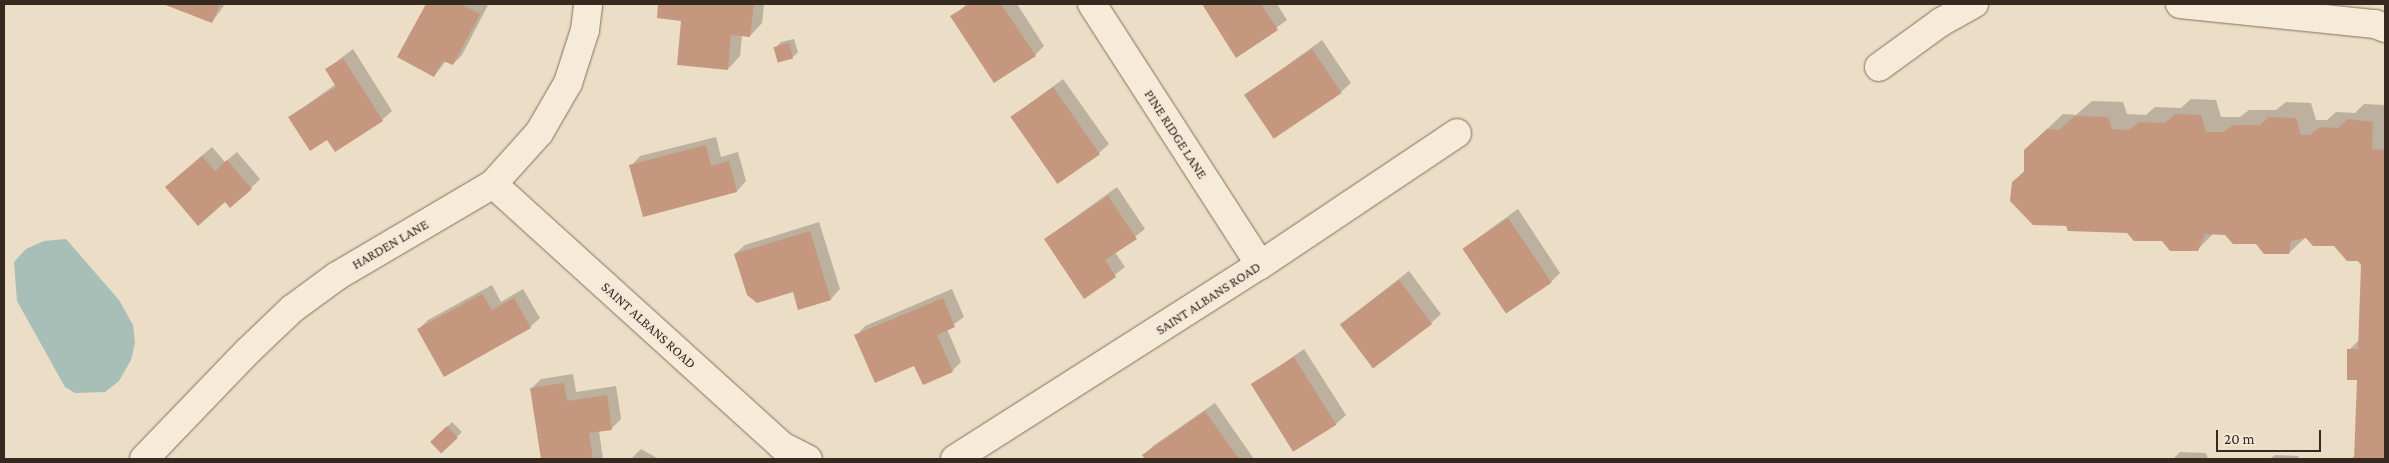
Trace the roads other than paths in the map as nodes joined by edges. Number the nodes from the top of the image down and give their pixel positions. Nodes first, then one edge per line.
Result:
1 (588, 4) edge
2 (1092, 4) edge
3 (1974, 4) edge
4 (2180, 4) edge
5 (2385, 28) edge
6 (1879, 67) dead end
7 (1457, 133) dead end
8 (494, 184) junction
9 (1260, 265) junction
10 (144, 459) edge
11 (808, 459) edge
12 (956, 459) edge

1 - 8 street, HARDEN LANE
2 - 9 street, PINE RIDGE LANE
3 - 6 street
4 - 5 street
7 - 9 street, SAINT ALBANS ROAD
8 - 10 street, HARDEN LANE
8 - 11 street, SAINT ALBANS ROAD
9 - 12 street, SAINT ALBANS ROAD

